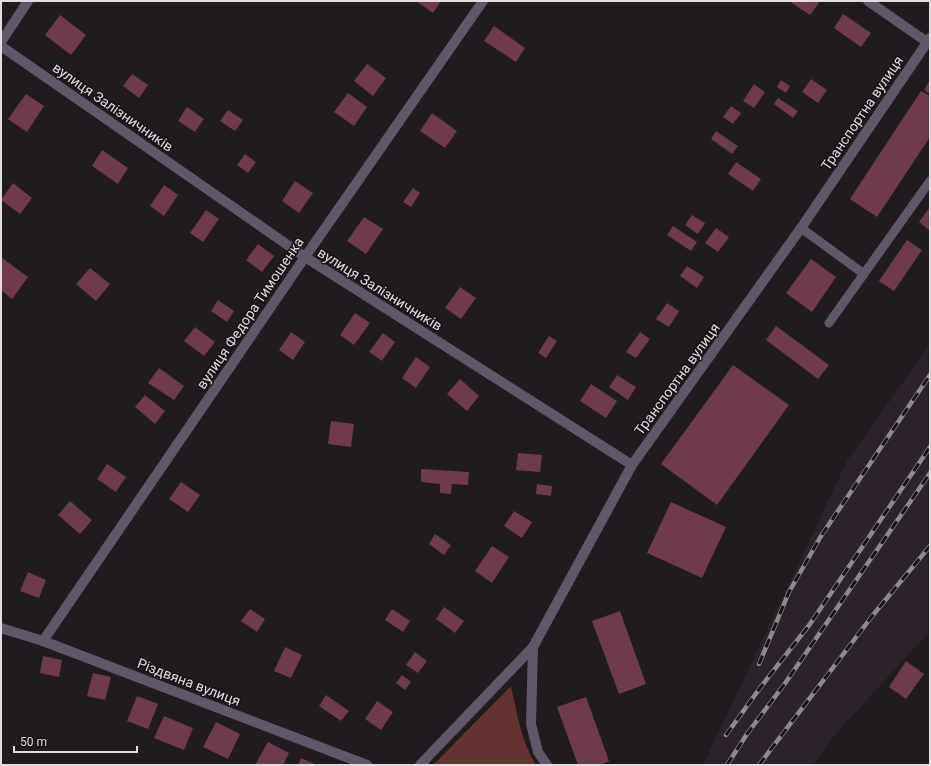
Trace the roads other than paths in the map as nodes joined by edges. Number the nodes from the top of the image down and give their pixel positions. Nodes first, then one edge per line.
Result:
1 (28, 1) edge
2 (483, 1) edge
3 (868, 1) edge
4 (928, 40) edge
5 (1, 42) edge
6 (1, 46) edge
7 (930, 181) edge
8 (801, 228) junction
9 (305, 257) junction
10 (864, 274) junction
11 (829, 322) dead end
12 (632, 465) junction
13 (1, 628) edge
14 (42, 641) junction
15 (533, 647) junction
16 (367, 765) edge
17 (420, 765) edge
18 (547, 765) edge

1 - 5 street
2 - 9 street, вулиця Федора Тимошенка
3 - 4 street
4 - 8 street, Транспортна вулиця
6 - 9 street, вулиця Залізничників
7 - 10 lane
8 - 10 lane
8 - 12 street, Транспортна вулиця
9 - 12 street, вулиця Залізничників
9 - 14 street, вулиця Федора Тимошенка
10 - 11 lane
12 - 15 street, Транспортна вулиця
13 - 14 street, Різдвяна вулиця
14 - 16 street, Різдвяна вулиця
15 - 17 street
15 - 18 street, Транспортна вулиця

